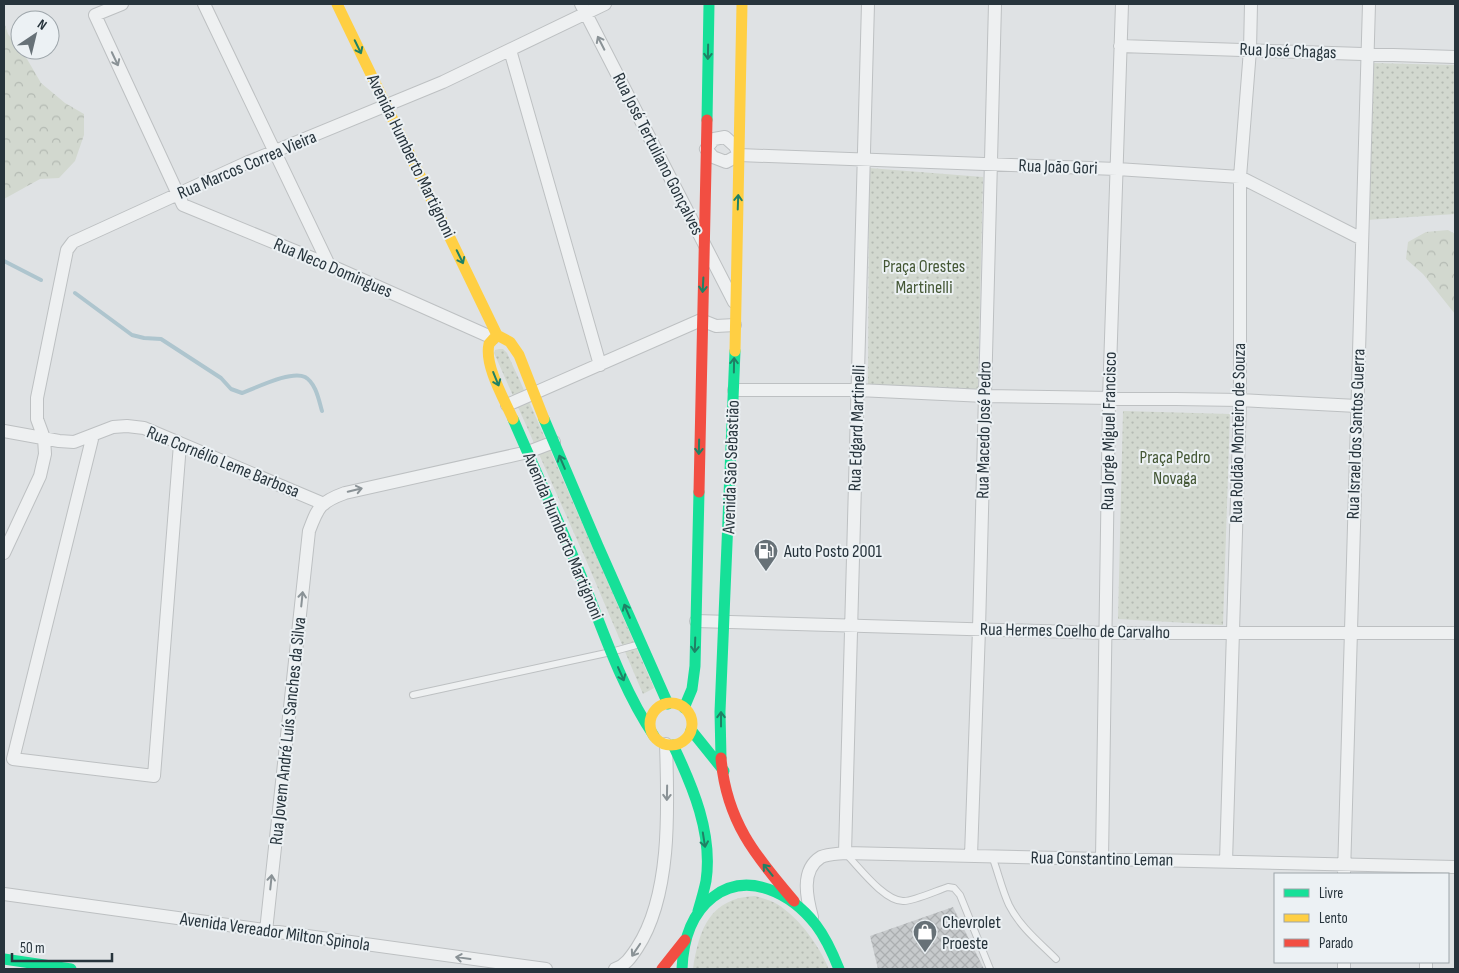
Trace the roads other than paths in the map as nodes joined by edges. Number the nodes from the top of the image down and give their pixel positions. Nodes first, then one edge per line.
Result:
1 (122, 4) edge
2 (204, 4) edge
3 (337, 4) edge
4 (605, 4) edge
5 (709, 4) edge
6 (742, 4) edge
7 (868, 4) edge
8 (995, 4) edge
9 (1122, 4) edge
10 (1251, 4) edge
11 (1369, 4) edge
12 (584, 8) edge
13 (1120, 46) junction
14 (510, 50) junction
15 (1250, 50) junction
16 (1367, 54) junction
17 (1455, 56) edge
18 (387, 106) junction
19 (706, 149) junction
20 (275, 152) junction
21 (739, 155) junction
22 (864, 160) junction
23 (990, 165) junction
24 (1117, 169) junction
25 (1240, 177) junction
26 (178, 194) junction
27 (1362, 239) junction
28 (705, 246) junction
29 (329, 265) junction
30 (735, 305) junction
31 (702, 320) junction
32 (735, 325) junction
33 (495, 336) junction
34 (600, 364) junction
35 (734, 390) junction
36 (858, 390) junction
37 (534, 394) junction
38 (984, 396) junction
39 (1108, 399) junction
40 (1240, 400) junction
41 (507, 405) junction
42 (1357, 406) junction
43 (4, 431) edge
44 (93, 435) junction
45 (44, 438) junction
46 (554, 442) junction
47 (180, 444) junction
48 (528, 452) junction
49 (324, 504) junction
50 (4, 553) edge
51 (697, 560) junction
52 (727, 560) junction
53 (696, 621) junction
54 (724, 621) junction
55 (851, 625) junction
56 (979, 629) junction
57 (1106, 633) junction
58 (1234, 633) junction
59 (1351, 633) junction
60 (1455, 633) edge
61 (641, 644) junction
62 (611, 652) junction
63 (414, 695) dead end
64 (668, 704) junction
65 (684, 708) junction
66 (691, 730) junction
67 (654, 736) junction
68 (669, 745) junction
69 (693, 764) junction
70 (724, 775) junction
71 (845, 853) junction
72 (971, 856) junction
73 (992, 856) junction
74 (1102, 859) junction
75 (1226, 862) junction
76 (1455, 867) edge
77 (1344, 869) edge
78 (1425, 870) edge
79 (4, 894) edge
80 (799, 908) junction
81 (698, 911) junction
82 (814, 923) junction
83 (266, 931) junction
84 (688, 937) junction
85 (4, 959) edge
86 (1056, 959) dead end
87 (71, 969) edge
88 (546, 969) edge
89 (615, 969) edge
90 (662, 969) edge
91 (682, 969) edge
92 (839, 969) edge
93 (990, 969) edge

1 -> 26 street
2 - 20 street
3 -> 18 main road, Avenida Humberto Martignoni
4 - 12 street, Rua Marcos Correa Vieira
5 -> 19 main road, Avenida São Sebastião
6 - 21 main road, Avenida São Sebastião
7 - 22 street, Rua Edgard Martinelli
8 - 23 street, Rua Macedo José Pedro
9 - 13 street, Rua Jorge Miguel Francisco
10 - 15 street, Rua Roldão Monteiro de Souza
11 - 16 street, Rua Israel dos Santos Guerra
12 - 14 street, Rua Marcos Correa Vieira
28 -> 12 street, Rua José Tertuliano Gonçalves
13 - 15 street, Rua José Chagas
13 - 24 street, Rua Jorge Miguel Francisco
14 - 18 street, Rua Marcos Correa Vieira
14 - 34 street
15 - 16 street, Rua José Chagas
15 - 25 street, Rua Roldão Monteiro de Souza
16 - 17 street, Rua José Chagas
16 - 27 street, Rua Israel dos Santos Guerra
18 - 20 street, Rua Marcos Correa Vieira
18 -> 33 main road, Avenida Humberto Martignoni
19 - 21 street
19 - 21 street
19 - 28 main road, Avenida São Sebastião
20 - 26 street, Rua Marcos Correa Vieira
20 - 29 street
21 - 22 street, Rua João Gori
30 -> 21 main road, Avenida São Sebastião
22 - 23 street, Rua João Gori
22 - 36 street, Rua Edgard Martinelli
23 - 24 street, Rua João Gori
23 - 38 street, Rua Macedo José Pedro
24 - 25 street, Rua João Gori
24 - 39 street, Rua Jorge Miguel Francisco
25 - 27 street, Rua João Gori
25 - 40 street, Rua Roldão Monteiro de Souza
26 - 29 street, Rua Neco Domingues
26 - 45 street, Rua Marcos Correa Vieira
27 - 42 street, Rua Israel dos Santos Guerra
28 - 30 street, Rua José Tertuliano Gonçalves
28 -> 31 main road, Avenida São Sebastião
29 - 33 street, Rua Neco Domingues
30 - 32 main road, Avenida São Sebastião
31 - 32 street
31 - 34 street
31 -> 51 main road, Avenida São Sebastião
35 -> 32 main road, Avenida São Sebastião
33 - 37 main road, Avenida Humberto Martignoni
33 -> 41 main road, Avenida Humberto Martignoni
34 - 37 street
35 - 36 street
35 - 52 main road, Avenida São Sebastião
36 - 38 street
36 - 55 street, Rua Edgard Martinelli
37 - 41 street
37 - 46 main road, Avenida Humberto Martignoni
38 - 39 street
38 - 56 street, Rua Macedo José Pedro
39 - 40 street
39 - 57 street, Rua Jorge Miguel Francisco
40 - 42 street
40 - 58 street, Rua Roldão Monteiro de Souza
41 - 48 main road, Avenida Humberto Martignoni
42 - 59 street, Rua Israel dos Santos Guerra
43 - 45 street, Rua Cornélio Leme Barbosa
44 - 45 street, Rua Cornélio Leme Barbosa
44 - 47 street, Rua Cornélio Leme Barbosa
44 - 47 street
45 - 50 street, Rua Marcos Correa Vieira
46 - 48 street
61 -> 46 main road, Avenida Humberto Martignoni
47 - 49 street, Rua Cornélio Leme Barbosa
49 -> 48 street
48 - 62 main road, Avenida Humberto Martignoni
83 -> 49 street, Rua Jovem André Luís Sanches da Silva
51 - 52 main road
51 - 53 main road, Avenida São Sebastião
52 - 54 main road, Avenida São Sebastião
53 - 54 street, Rua Hermes Coelho de Carvalho
53 -> 65 main road, Avenida São Sebastião
54 - 55 street, Rua Hermes Coelho de Carvalho
70 -> 54 main road, Avenida São Sebastião
55 - 56 street, Rua Hermes Coelho de Carvalho
55 - 71 street, Rua Edgard Martinelli
56 - 57 street, Rua Hermes Coelho de Carvalho
56 - 72 street, Rua Macedo José Pedro
57 - 58 street, Rua Hermes Coelho de Carvalho
57 - 74 street, Rua Jorge Miguel Francisco
58 - 59 street, Rua Hermes Coelho de Carvalho
58 - 75 street, Rua Roldão Monteiro de Souza
59 - 60 street, Rua Hermes Coelho de Carvalho
59 - 77 street, Rua Israel dos Santos Guerra
61 - 62 lane
61 - 64 main road, Avenida Humberto Martignoni
62 - 63 lane
62 -> 67 main road, Avenida Humberto Martignoni
64 - 65 main road
64 - 67 main road
65 - 66 main road
66 - 68 main road
66 - 70 main road
67 - 68 main road
68 - 69 main road
68 -> 89 street
69 - 70 main road
69 -> 81 main road
80 -> 70 main road, Avenida São Sebastião
71 - 72 street, Rua Constantino Leman
71 - 82 street, Rua Constantino Leman
71 - 93 lane
72 - 73 street, Rua Constantino Leman
73 - 74 street, Rua Constantino Leman
73 - 86 lane
74 - 75 street, Rua Constantino Leman
75 - 77 street, Rua Constantino Leman
76 - 78 street, Rua Constantino Leman
77 - 78 street, Rua Constantino Leman
79 - 83 street, Avenida Vereador Milton Spinola
80 - 81 main road
80 - 82 main road
81 - 84 main road
82 - 92 main road
88 -> 83 street, Avenida Vereador Milton Spinola
84 - 90 main road
84 - 91 main road
85 - 87 main road

